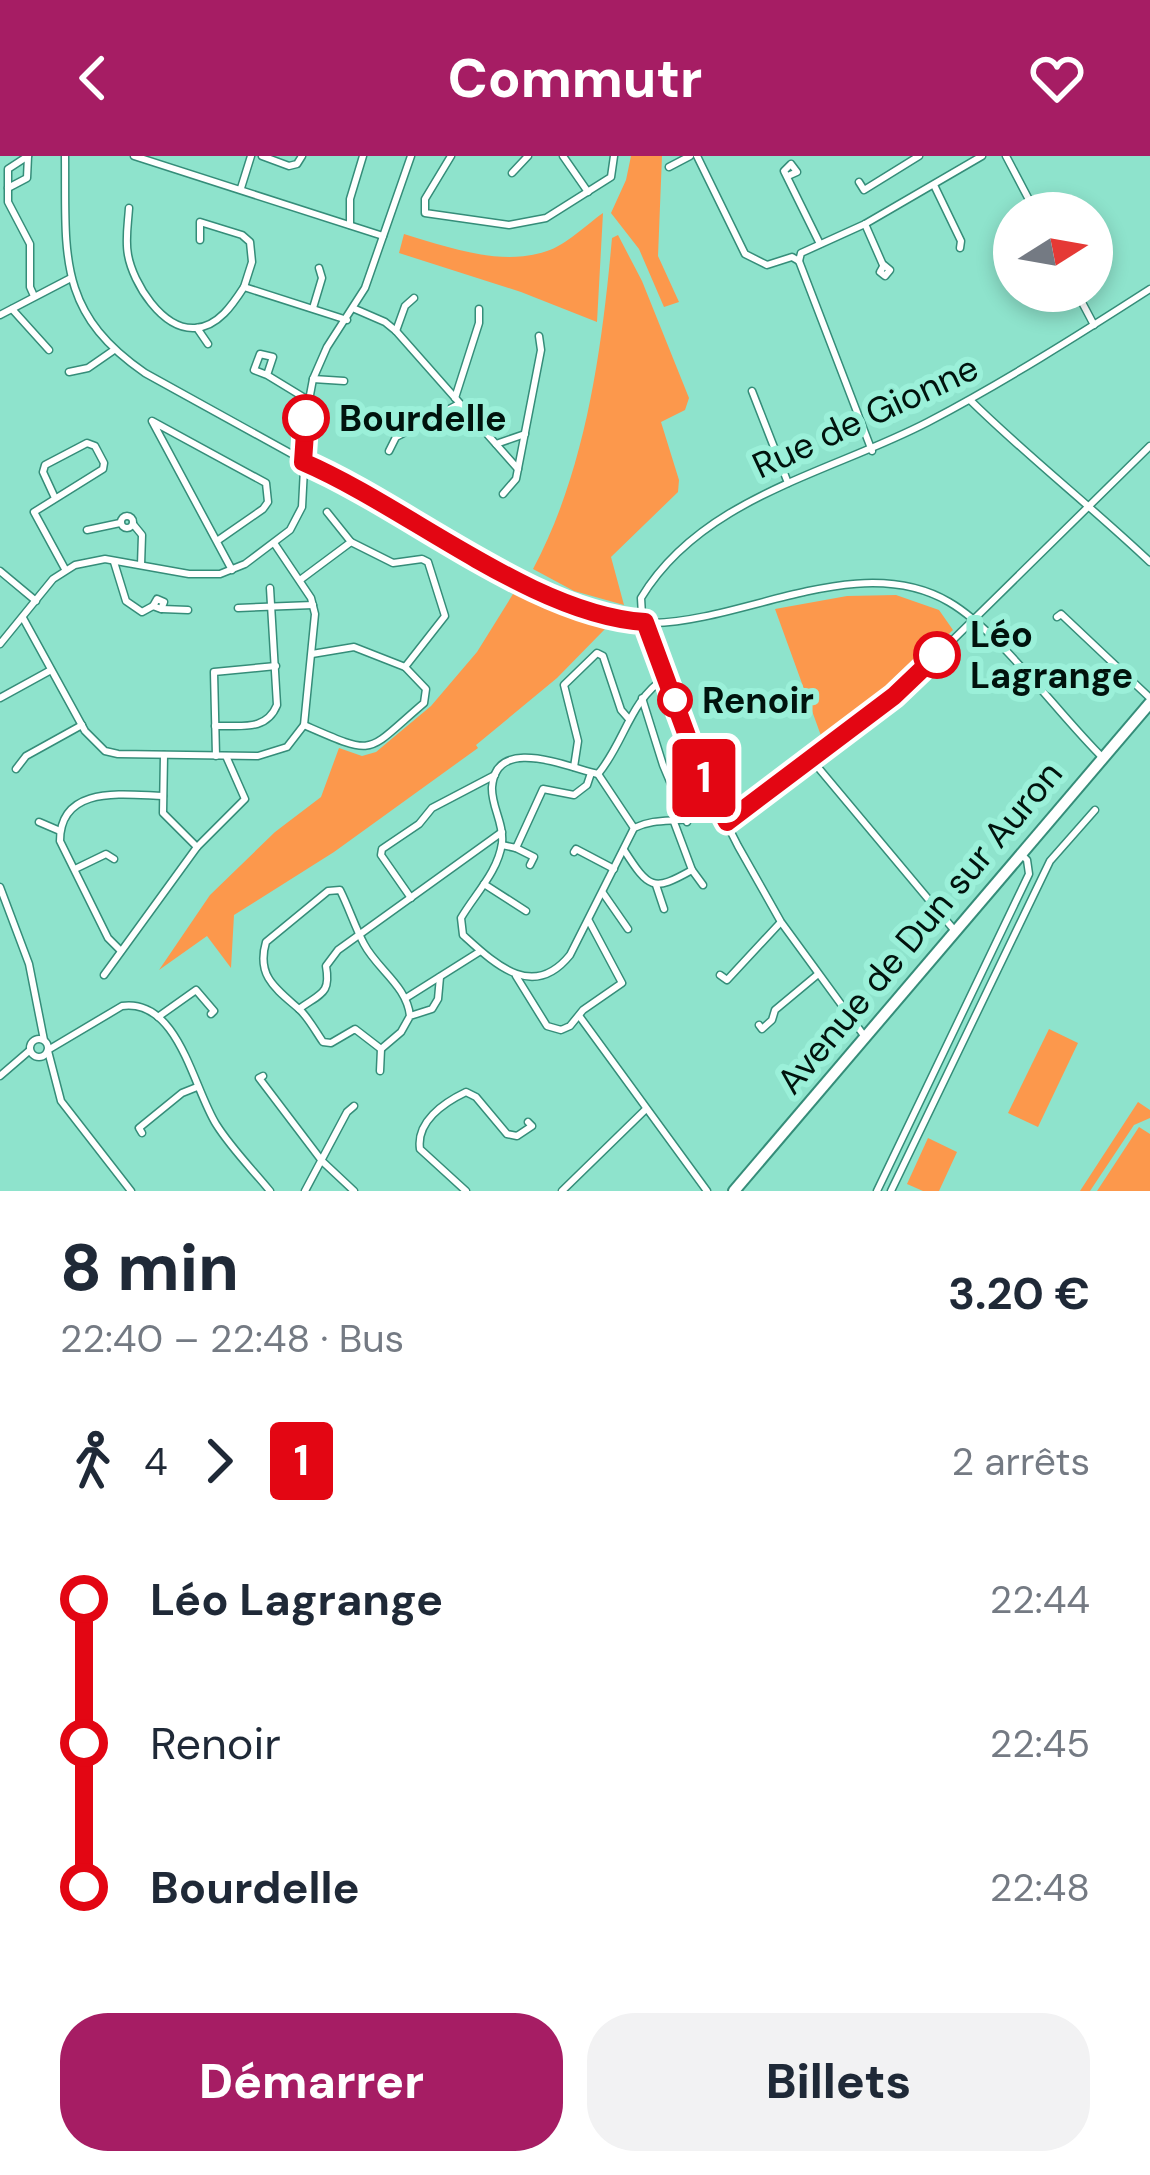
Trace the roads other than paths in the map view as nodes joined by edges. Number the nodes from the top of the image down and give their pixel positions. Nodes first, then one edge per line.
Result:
1 (28, 156) edge
2 (65, 156) edge
3 (134, 156) edge
4 (251, 156) edge
5 (262, 156) edge
6 (302, 156) edge
7 (363, 156) edge
8 (411, 156) edge
9 (451, 156) edge
10 (528, 156) edge
11 (562, 156) edge
12 (614, 156) edge
13 (693, 156) edge
14 (920, 156) edge
15 (982, 156) edge
16 (1006, 156) edge
17 (282, 159) edge
18 (668, 167) dead end
19 (512, 173) dead end
20 (788, 176) dead end
21 (859, 182) dead end
22 (934, 185) junction
23 (8, 188) junction
24 (241, 188) junction
25 (588, 191) junction
26 (1025, 192) edge
27 (129, 208) dead end
28 (865, 224) junction
29 (350, 225) junction
30 (383, 236) junction
31 (200, 239) dead end
32 (820, 244) junction
33 (960, 248) dead end
34 (800, 261) junction
35 (883, 266) dead end
36 (319, 268) dead end
37 (71, 278) junction
38 (244, 287) junction
39 (1150, 289) edge
40 (34, 296) junction
41 (414, 298) dead end
42 (313, 308) junction
43 (12, 309) junction
44 (355, 309) junction
45 (479, 309) dead end
46 (1087, 312) edge
47 (0, 315) edge
48 (347, 320) junction
49 (1094, 325) junction
50 (196, 328) junction
51 (396, 332) junction
52 (538, 337) dead end
53 (208, 344) dead end
54 (49, 350) dead end
55 (114, 350) junction
56 (69, 372) dead end
57 (267, 375) dead end
58 (313, 379) junction
59 (344, 381) dead end
60 (752, 391) dead end
61 (308, 400) junction
62 (970, 400) junction
63 (458, 401) junction
64 (525, 434) junction
65 (496, 444) junction
66 (1150, 446) edge
67 (388, 451) dead end
68 (872, 451) junction
69 (303, 462) junction
70 (518, 469) junction
71 (788, 483) junction
72 (503, 494) dead end
73 (55, 498) junction
74 (1089, 504) junction
75 (141, 507) dead end
76 (327, 512) dead end
77 (131, 520) junction
78 (87, 530) dead end
79 (218, 541) junction
80 (351, 542) junction
81 (274, 543) junction
82 (114, 560) junction
83 (1150, 562) edge
84 (141, 565) junction
85 (66, 569) junction
86 (232, 570) junction
87 (0, 571) edge
88 (300, 580) junction
89 (271, 588) dead end
90 (36, 601) junction
91 (313, 604) junction
92 (272, 606) junction
93 (238, 608) dead end
94 (188, 610) dead end
95 (1058, 617) dead end
96 (23, 619) junction
97 (972, 620) junction
98 (645, 622) junction
99 (0, 644) edge
100 (312, 654) junction
101 (275, 666) junction
102 (405, 667) junction
103 (51, 670) junction
104 (666, 676) junction
105 (0, 698) edge
106 (642, 698) junction
107 (1150, 701) edge
108 (628, 718) junction
109 (82, 725) junction
110 (304, 725) junction
111 (215, 726) junction
112 (164, 755) junction
113 (216, 756) junction
114 (226, 756) junction
115 (1103, 758) junction
116 (811, 759) junction
117 (573, 768) junction
118 (16, 769) dead end
119 (595, 774) junction
120 (495, 775) junction
121 (163, 796) junction
122 (719, 808) junction
123 (1095, 810) dead end
124 (674, 822) junction
125 (687, 822) junction
126 (727, 822) junction
127 (38, 823) dead end
128 (634, 828) junction
129 (60, 831) junction
130 (502, 832) junction
131 (501, 844) junction
132 (197, 847) junction
133 (516, 848) junction
134 (624, 849) junction
135 (574, 852) dead end
136 (1022, 854) junction
137 (114, 860) dead end
138 (530, 865) dead end
139 (74, 869) junction
140 (614, 869) junction
141 (692, 870) junction
142 (484, 884) junction
143 (656, 885) junction
144 (703, 885) dead end
145 (0, 887) edge
146 (602, 892) junction
147 (411, 898) junction
148 (664, 909) dead end
149 (526, 910) dead end
150 (588, 919) junction
151 (781, 922) junction
152 (628, 929) dead end
153 (361, 932) junction
154 (955, 932) junction
155 (122, 951) junction
156 (481, 951) junction
157 (104, 975) dead end
158 (720, 975) dead end
159 (817, 975) junction
160 (516, 976) junction
161 (440, 977) junction
162 (406, 998) junction
163 (299, 1009) junction
164 (211, 1014) dead end
165 (410, 1016) junction
166 (158, 1017) junction
167 (580, 1017) junction
168 (759, 1025) dead end
169 (865, 1037) junction
170 (45, 1043) junction
171 (381, 1048) junction
172 (32, 1055) junction
173 (49, 1064) junction
174 (380, 1071) dead end
175 (0, 1076) edge
176 (263, 1076) dead end
177 (197, 1088) junction
178 (354, 1106) dead end
179 (645, 1110) junction
180 (528, 1122) dead end
181 (142, 1132) dead end
182 (322, 1161) junction
183 (130, 1191) edge
184 (270, 1191) edge
185 (305, 1191) edge
186 (354, 1191) edge
187 (466, 1191) edge
188 (562, 1191) edge
189 (707, 1191) edge
190 (735, 1191) edge
191 (877, 1191) edge
192 (891, 1191) edge

1 - 23 street
1 - 23 street
2 - 37 street
3 - 24 street
4 - 24 street
5 - 17 street
6 - 17 street
7 - 29 street
8 - 30 street
9 - 25 street
10 - 19 street
11 - 25 street
12 - 25 street
13 - 18 street
13 - 34 street
14 - 21 street
15 - 22 street
16 - 26 street
20 - 32 street
22 - 28 street
22 - 33 street
23 - 40 street
24 - 29 street
27 - 50 street
28 - 32 street
28 - 35 street
29 - 30 street
30 - 44 street
31 - 38 street
32 - 34 street
34 - 68 street
36 - 42 street
37 - 40 street
37 - 55 street
38 - 42 street
38 - 50 street
39 - 49 street, Rue de Gionne
40 - 43 street
41 - 51 street
42 - 48 street
43 - 47 street
43 - 54 street
44 - 48 street
44 - 51 street
45 - 63 street
46 - 49 street
48 - 58 street
49 - 62 street, Rue de Gionne
50 - 53 street
51 - 63 street
52 - 64 street
55 - 56 street
55 - 69 street
57 - 61 street
58 - 59 street
58 - 61 street
60 - 71 street
61 - 69 street
62 - 68 street, Rue de Gionne
62 - 74 street
63 - 65 street
63 - 67 street
64 - 65 street
64 - 70 street
65 - 70 street
66 - 74 street
68 - 71 street, Rue de Gionne
69 - 81 street
69 - 98 street
70 - 72 street
71 - 98 street, Rue de Gionne
73 - 73 street
73 - 85 street
74 - 83 street
74 - 97 street
75 - 77 street
76 - 80 street
77 - 78 street
77 - 84 street
79 - 79 street
79 - 86 street
80 - 88 street
80 - 102 street
81 - 86 street
81 - 88 street
82 - 84 street
82 - 85 street
82 - 94 street
84 - 86 street
85 - 90 street
87 - 90 street
88 - 91 street
89 - 92 street
90 - 96 street
91 - 92 street
91 - 100 street
92 - 93 street
92 - 101 street
95 - 107 street
96 - 99 street
96 - 103 street
97 - 98 street
97 - 115 street
97 - 116 street
98 - 104 street
100 - 102 street
100 - 110 street
101 - 111 street
101 - 111 street
102 - 110 street
103 - 105 street
103 - 109 street
104 - 106 street
104 - 122 street
106 - 108 street
106 - 125 street
107 - 115 main road, Avenue de Dun sur Auron
108 - 117 street
108 - 119 street
109 - 112 street
109 - 118 street
110 - 114 street
111 - 113 street
112 - 113 street
112 - 121 street
113 - 114 street
114 - 132 street
115 - 136 main road, Avenue de Dun sur Auron
116 - 126 street
116 - 154 street
117 - 119 street
117 - 120 street
119 - 128 street
119 - 133 street
120 - 130 street
120 - 147 street
121 - 129 street
121 - 132 street
122 - 125 street
122 - 126 street
123 - 192 street
124 - 125 street
124 - 128 street
124 - 141 street
126 - 151 street
127 - 129 street
128 - 134 street
129 - 139 street
130 - 131 street
130 - 147 street
131 - 133 street
131 - 142 street
132 - 155 street
133 - 138 street
134 - 140 street
134 - 143 street
135 - 140 street
136 - 154 main road, Avenue de Dun sur Auron
136 - 191 street
137 - 139 street
139 - 155 street
140 - 146 street
141 - 143 street
141 - 144 street
142 - 149 street
142 - 156 street
143 - 148 street
145 - 170 street
146 - 150 street
146 - 152 street
147 - 153 street
150 - 160 street
150 - 167 street
151 - 158 street
151 - 159 street
153 - 162 street
153 - 163 street
153 - 163 street
154 - 169 main road, Avenue de Dun sur Auron
155 - 157 street
156 - 160 street
156 - 161 street
159 - 168 street
159 - 169 street
160 - 167 street
161 - 162 street
161 - 165 street
162 - 165 street
163 - 171 street
164 - 166 street
165 - 171 street
166 - 170 street
166 - 177 street
167 - 179 street
169 - 190 main road, Avenue de Dun sur Auron
170 - 172 street
170 - 172 street
170 - 173 street
171 - 174 street
172 - 173 street
172 - 175 street
173 - 183 street
176 - 182 street
177 - 181 street
177 - 184 street
178 - 182 street
179 - 188 street
179 - 189 street
180 - 187 street
182 - 185 street
182 - 186 street

